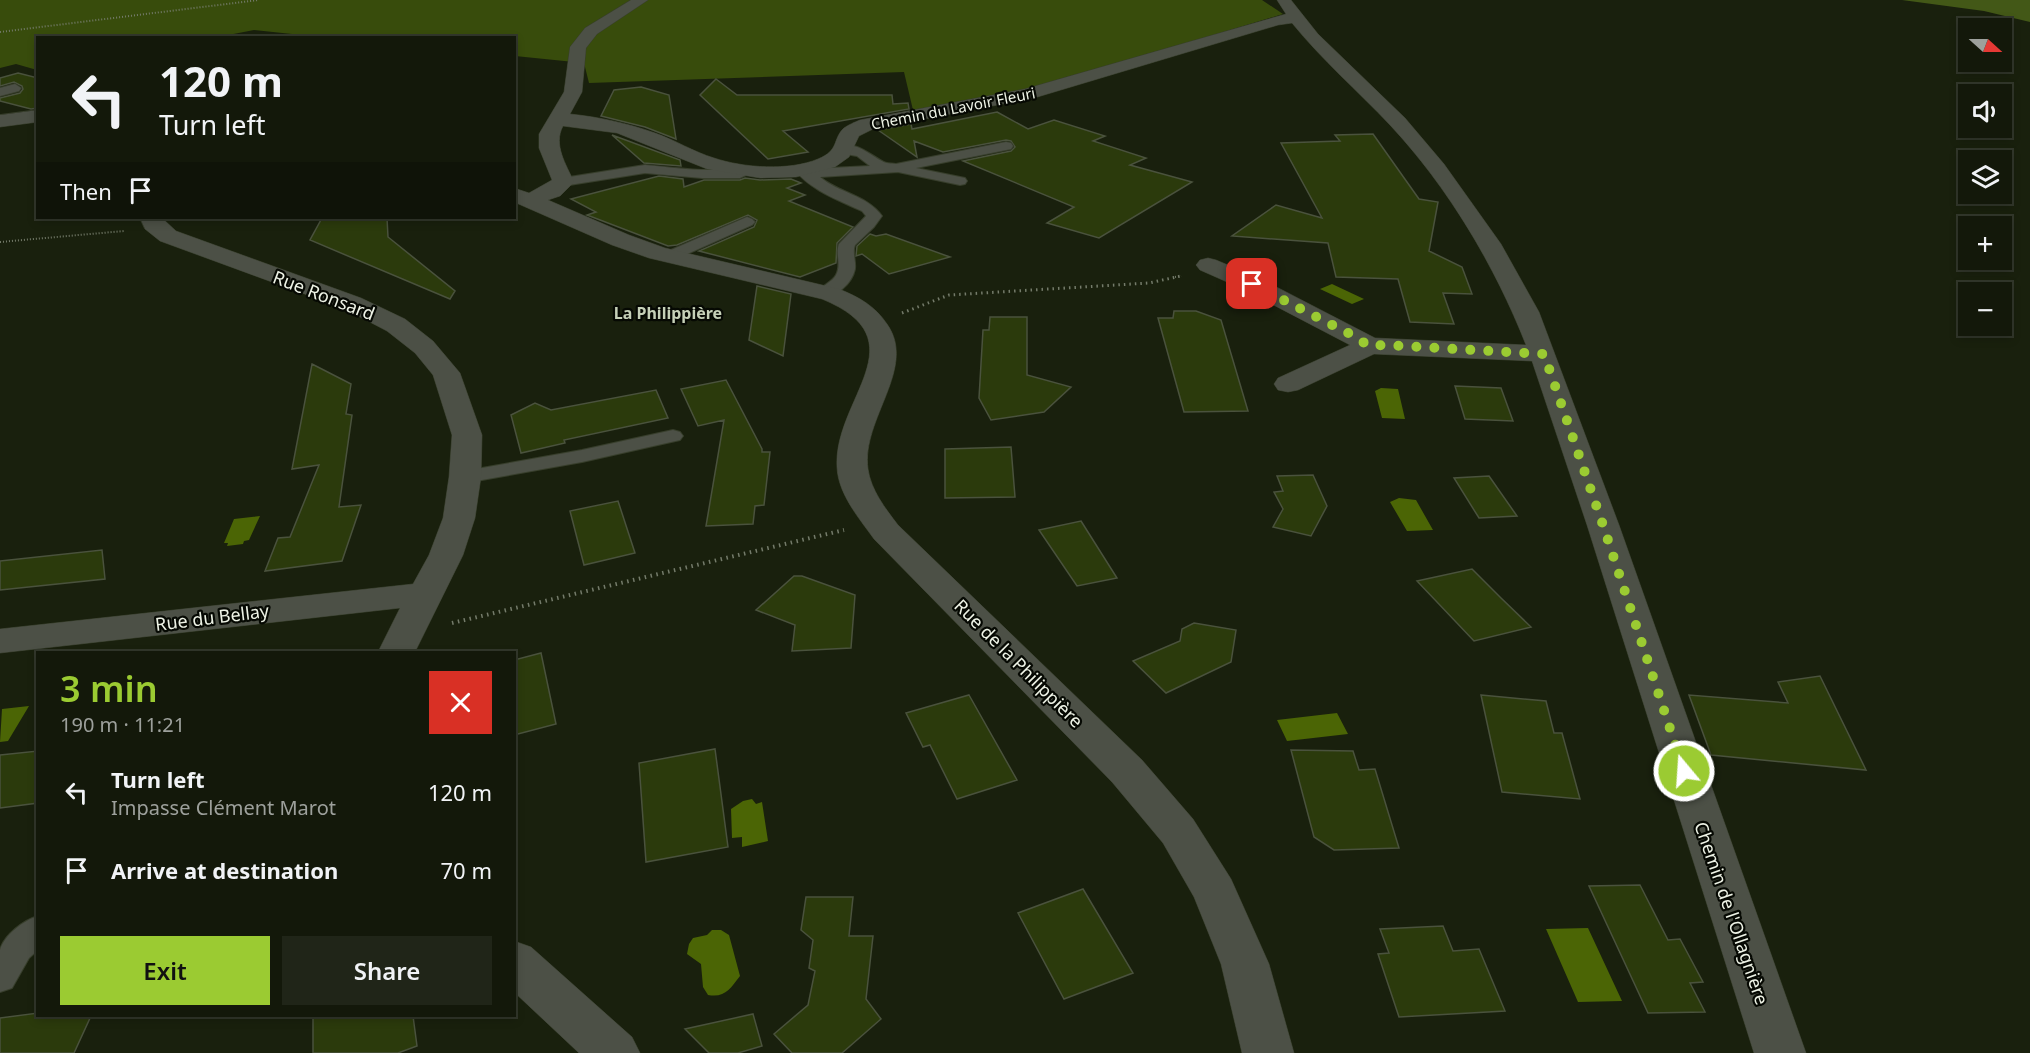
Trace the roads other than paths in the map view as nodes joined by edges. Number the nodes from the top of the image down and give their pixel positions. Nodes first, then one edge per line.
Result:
1 (640, 0) edge
2 (1290, 9) edge
3 (15, 88) dead end
4 (0, 92) edge
5 (36, 116) edge
6 (4, 118) edge
7 (556, 120) junction
8 (1006, 146) dead end
9 (844, 150) junction
10 (688, 164) junction
11 (886, 168) junction
12 (803, 172) junction
13 (960, 181) dead end
14 (563, 182) junction
15 (522, 197) edge
16 (153, 221) edge
17 (747, 222) dead end
18 (670, 256) junction
19 (1208, 265) road end
20 (826, 292) junction
21 (1369, 346) junction
22 (1544, 354) junction
23 (1288, 384) dead end
24 (673, 436) dead end
25 (465, 477) junction
26 (424, 594) junction
27 (0, 641) edge
28 (402, 642) edge
29 (36, 931) edge
30 (516, 963) edge
31 (0, 978) edge
32 (614, 1053) edge
33 (1268, 1053) edge
34 (1780, 1053) edge

1 - 7 street
2 - 9 street, Chemin du Lavoir Fleuri
2 - 22 street, Chemin de l'Ollagnière
3 - 4 lane
5 - 6 street
7 - 10 street, Chemin du Lavoir Fleuri
7 - 14 street
8 - 11 lane
9 - 11 lane
9 - 12 street, Chemin du Lavoir Fleuri
10 - 12 street, Chemin du Lavoir Fleuri
10 - 14 lane
11 - 12 lane
11 - 13 lane
12 - 20 lane
14 - 15 street
15 - 18 street, Rue de la Philippière
16 - 25 street, Rue Ronsard
17 - 18 lane
18 - 20 street, Rue de la Philippière
19 - 21 street
20 - 33 street, Rue de la Philippière
21 - 22 street
21 - 23 street
22 - 34 street, Chemin de l'Ollagnière
24 - 25 lane
25 - 26 street, Rue Ronsard
26 - 27 street, Rue du Bellay
26 - 28 street, Rue Ronsard
29 - 31 lane
30 - 32 street

